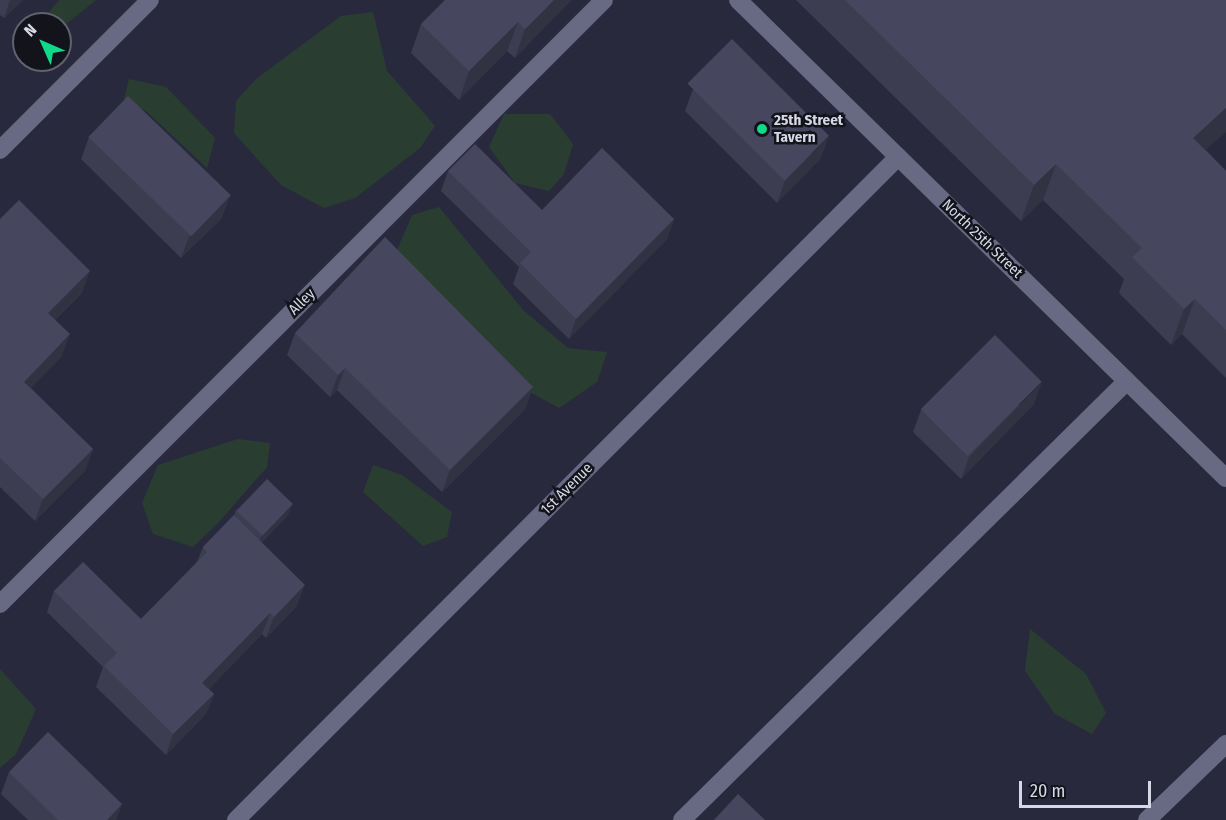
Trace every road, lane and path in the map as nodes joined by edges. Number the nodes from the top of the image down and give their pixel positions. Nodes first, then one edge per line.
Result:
1 (150, 0) edge
2 (604, 0) edge
3 (738, 0) edge
4 (0, 150) edge
5 (898, 157) junction
6 (1126, 381) junction
7 (1226, 478) edge
8 (0, 604) edge
9 (1226, 744) edge
10 (236, 820) edge
11 (682, 820) edge
12 (1147, 820) edge

1 - 4 street
2 - 8 street, Alley
3 - 5 street, North 25th Street
5 - 6 street, North 25th Street
5 - 10 street, 1st Avenue
6 - 7 street, North 25th Street
6 - 11 street
9 - 12 street

